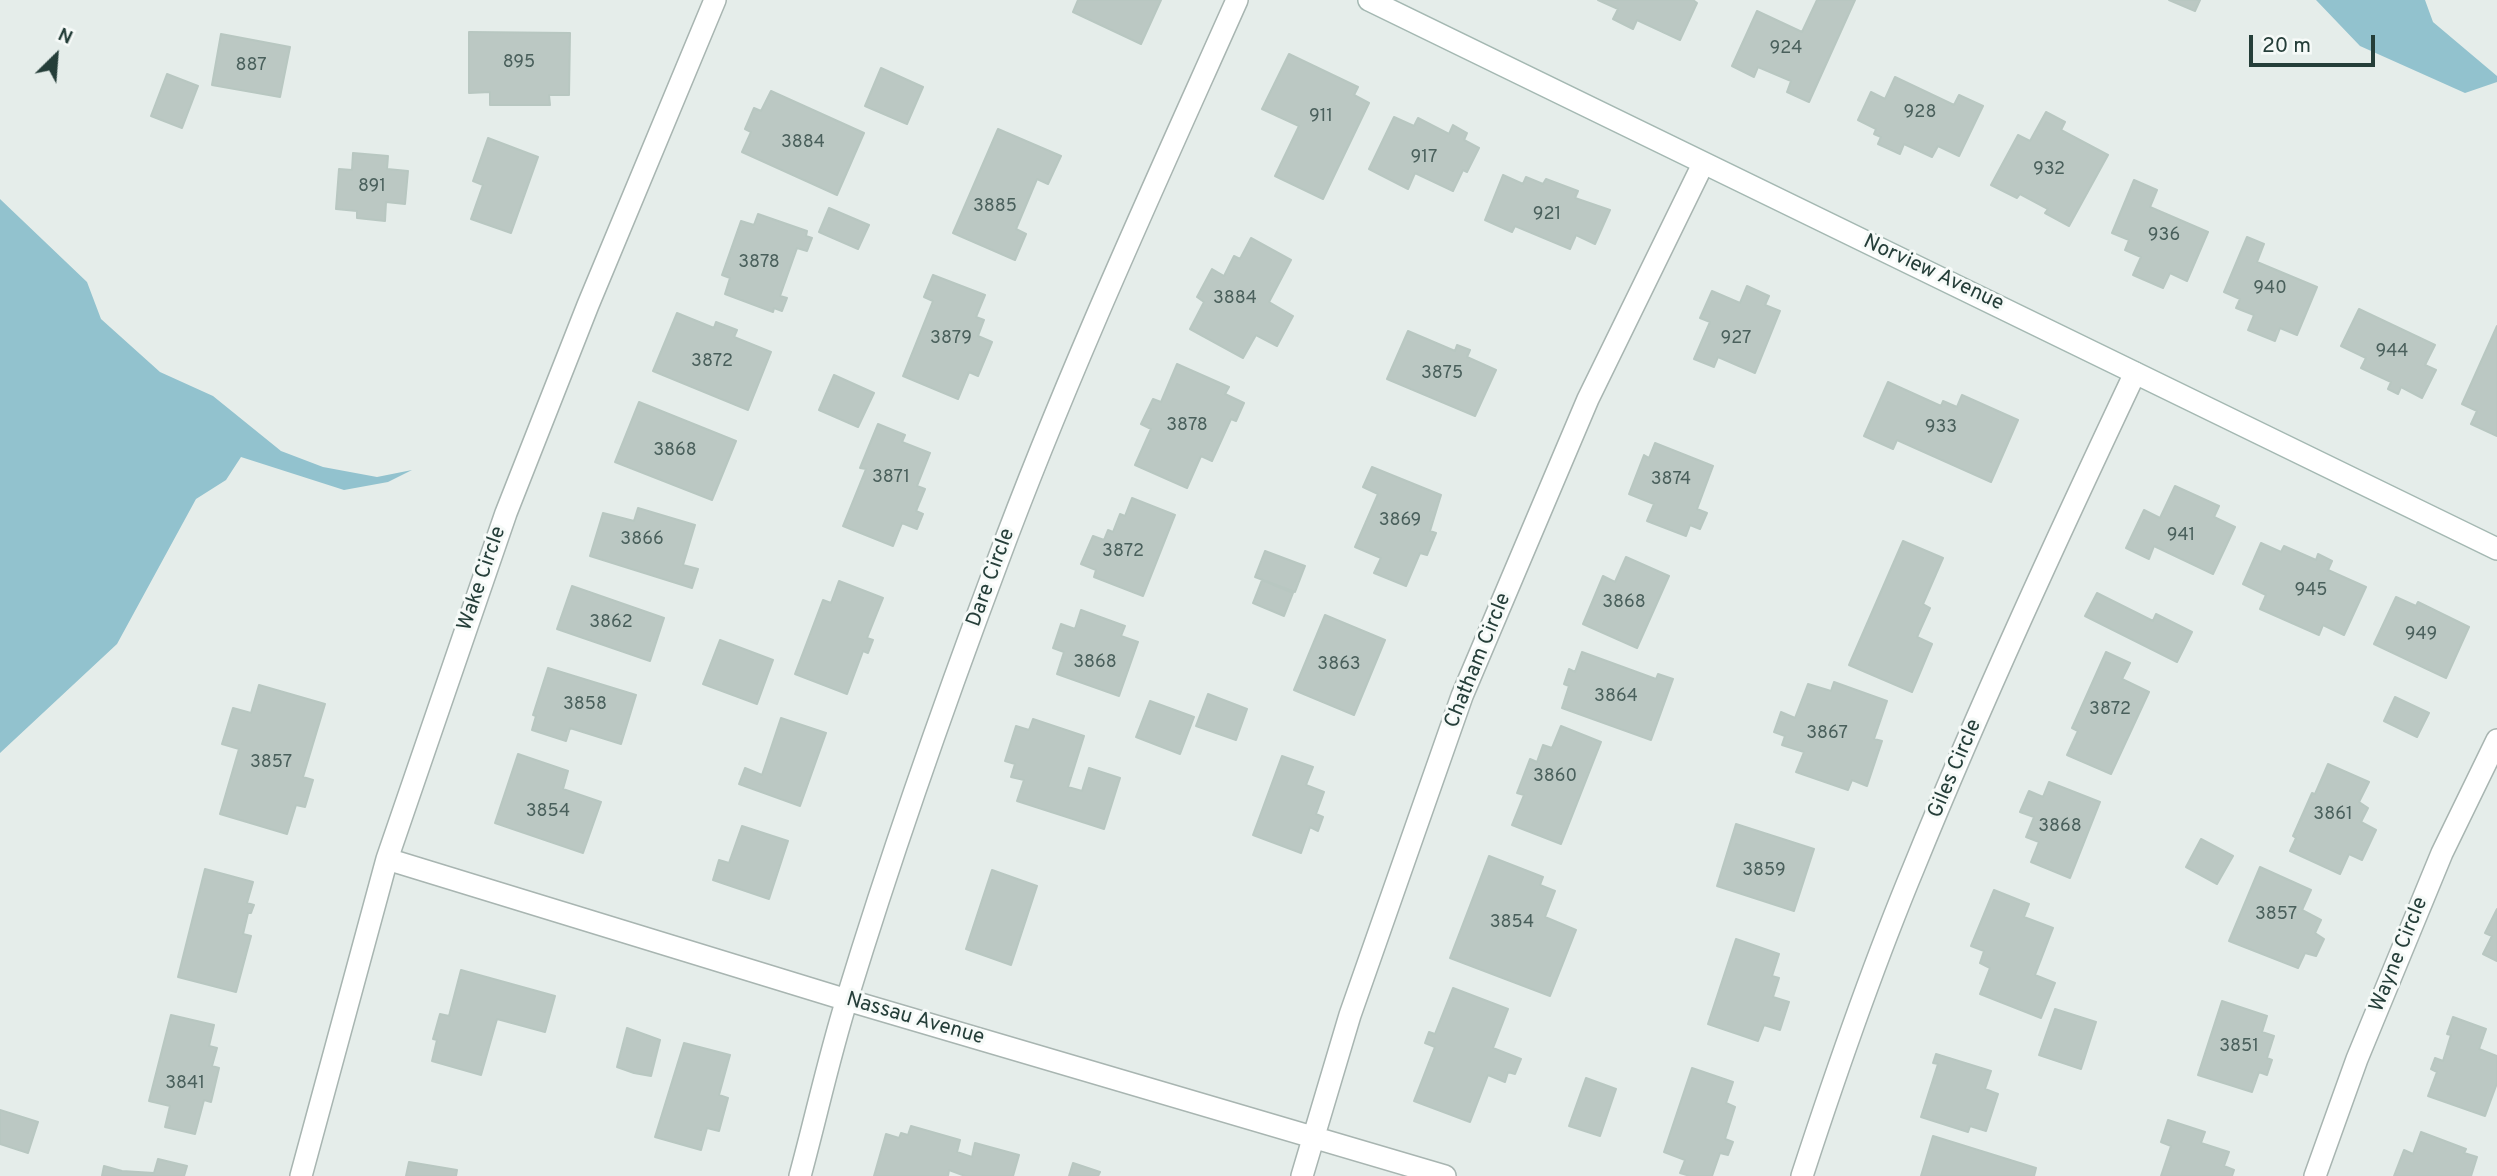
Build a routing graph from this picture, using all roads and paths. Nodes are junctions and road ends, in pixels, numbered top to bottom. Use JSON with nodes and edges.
{"nodes":[{"id":1,"x":715,"y":0,"type":"edge"},
{"id":2,"x":1237,"y":0,"type":"edge"},
{"id":3,"x":1369,"y":0,"type":"edge"},
{"id":4,"x":1703,"y":164,"type":"junction"},
{"id":5,"x":2135,"y":373,"type":"junction"},
{"id":6,"x":2497,"y":549,"type":"edge"},
{"id":7,"x":2497,"y":740,"type":"edge"},
{"id":8,"x":387,"y":859,"type":"junction"},
{"id":9,"x":847,"y":1000,"type":"junction"},
{"id":10,"x":1313,"y":1137,"type":"junction"},
{"id":11,"x":301,"y":1176,"type":"edge"},
{"id":12,"x":800,"y":1176,"type":"edge"},
{"id":13,"x":1302,"y":1176,"type":"edge"},
{"id":14,"x":1444,"y":1176,"type":"edge"},
{"id":15,"x":1802,"y":1176,"type":"edge"},
{"id":16,"x":2315,"y":1176,"type":"edge"}],
"edges":[{"from":1,"to":8,"type":"street","name":"Wake Circle"},
{"from":2,"to":9,"type":"street","name":"Dare Circle"},
{"from":3,"to":4,"type":"street","name":"Norview Avenue"},
{"from":4,"to":5,"type":"street","name":"Norview Avenue"},
{"from":4,"to":10,"type":"street","name":"Chatham Circle"},
{"from":5,"to":6,"type":"street","name":"Norview Avenue"},
{"from":5,"to":15,"type":"street","name":"Giles Circle"},
{"from":7,"to":16,"type":"street","name":"Wayne Circle"},
{"from":8,"to":9,"type":"street","name":"Nassau Avenue"},
{"from":8,"to":11,"type":"street","name":"Wake Circle"},
{"from":9,"to":10,"type":"street","name":"Nassau Avenue"},
{"from":9,"to":12,"type":"street","name":"Dare Circle"},
{"from":10,"to":13,"type":"street","name":"Chatham Circle"},
{"from":10,"to":14,"type":"street","name":"Nassau Avenue"}]}
